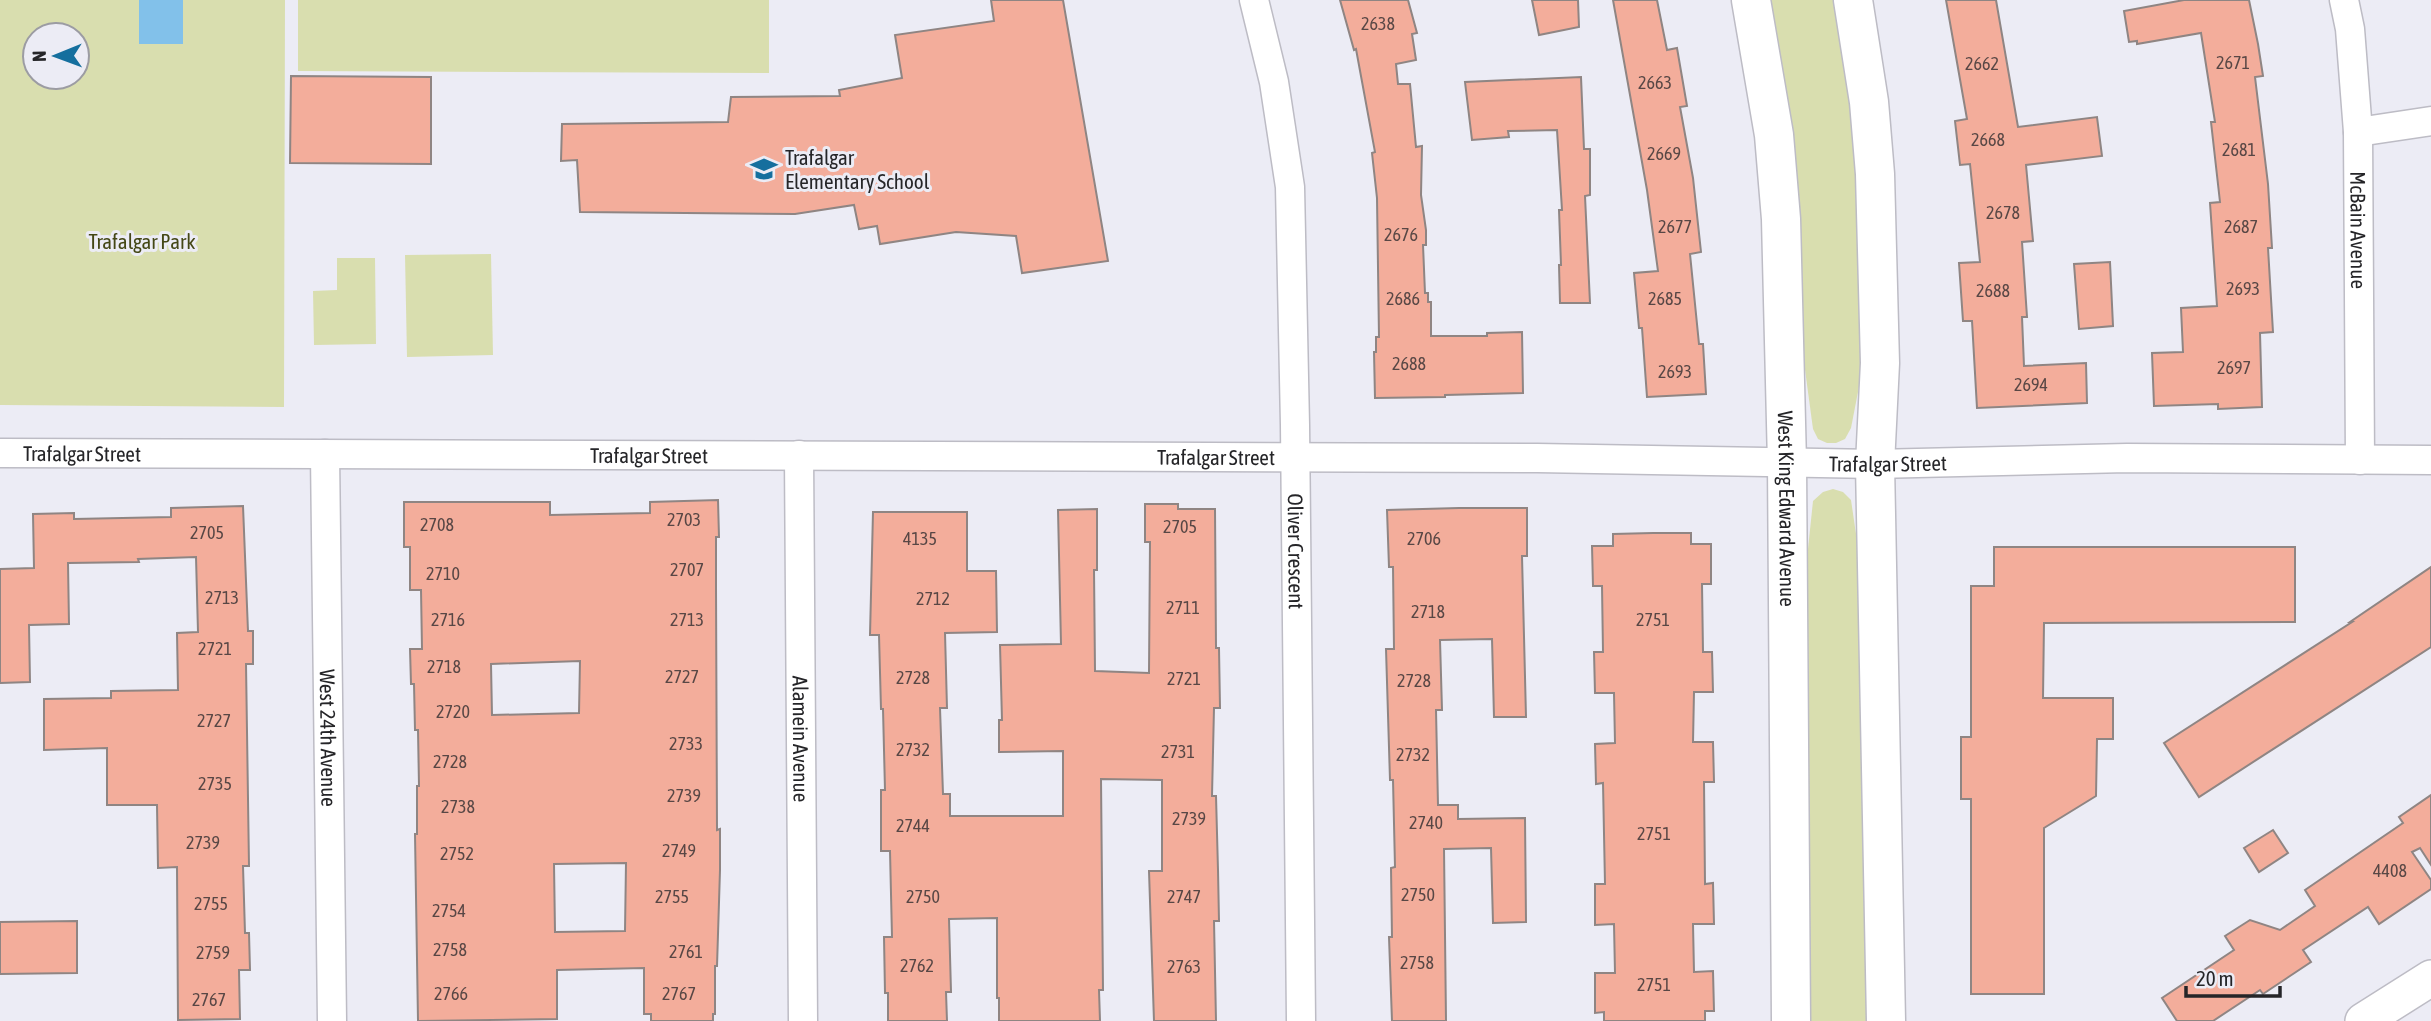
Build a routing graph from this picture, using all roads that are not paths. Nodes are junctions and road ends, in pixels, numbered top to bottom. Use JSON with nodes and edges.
{"nodes":[{"id":1,"x":1254,"y":0,"type":"edge"},
{"id":2,"x":1751,"y":0,"type":"edge"},
{"id":3,"x":1853,"y":0,"type":"edge"},
{"id":4,"x":2344,"y":0,"type":"edge"},
{"id":5,"x":2431,"y":121,"type":"edge"},
{"id":6,"x":2358,"y":132,"type":"junction"},
{"id":7,"x":0,"y":453,"type":"edge"},
{"id":8,"x":325,"y":454,"type":"junction"},
{"id":9,"x":799,"y":456,"type":"junction"},
{"id":10,"x":1295,"y":457,"type":"junction"},
{"id":11,"x":2360,"y":460,"type":"junction"},
{"id":12,"x":2431,"y":460,"type":"edge"},
{"id":13,"x":1787,"y":463,"type":"junction"},
{"id":14,"x":1875,"y":464,"type":"junction"},
{"id":15,"x":2431,"y":978,"type":"edge"},
{"id":16,"x":332,"y":1021,"type":"edge"},
{"id":17,"x":803,"y":1021,"type":"edge"},
{"id":18,"x":1301,"y":1021,"type":"edge"},
{"id":19,"x":1791,"y":1021,"type":"edge"},
{"id":20,"x":1886,"y":1021,"type":"edge"},
{"id":21,"x":2363,"y":1021,"type":"edge"}],
"edges":[{"from":1,"to":10,"type":"street","name":"Oliver Crescent"},
{"from":2,"to":13,"type":"main road","name":"West King Edward Avenue"},
{"from":3,"to":14,"type":"main road"},
{"from":4,"to":6,"type":"street","name":"McBain Avenue"},
{"from":5,"to":6,"type":"street"},
{"from":6,"to":11,"type":"street","name":"McBain Avenue"},
{"from":7,"to":8,"type":"street","name":"Trafalgar Street"},
{"from":8,"to":9,"type":"street","name":"Trafalgar Street"},
{"from":8,"to":16,"type":"street","name":"West 24th Avenue"},
{"from":9,"to":10,"type":"street","name":"Trafalgar Street"},
{"from":9,"to":17,"type":"street","name":"Alamein Avenue"},
{"from":10,"to":13,"type":"street","name":"Trafalgar Street"},
{"from":10,"to":18,"type":"street","name":"Oliver Crescent"},
{"from":11,"to":12,"type":"street","name":"Trafalgar Street"},
{"from":11,"to":14,"type":"street","name":"Trafalgar Street"},
{"from":13,"to":14,"type":"street","name":"Trafalgar Street"},
{"from":13,"to":19,"type":"main road","name":"West King Edward Avenue"},
{"from":14,"to":20,"type":"main road"},
{"from":15,"to":21,"type":"street"}]}
